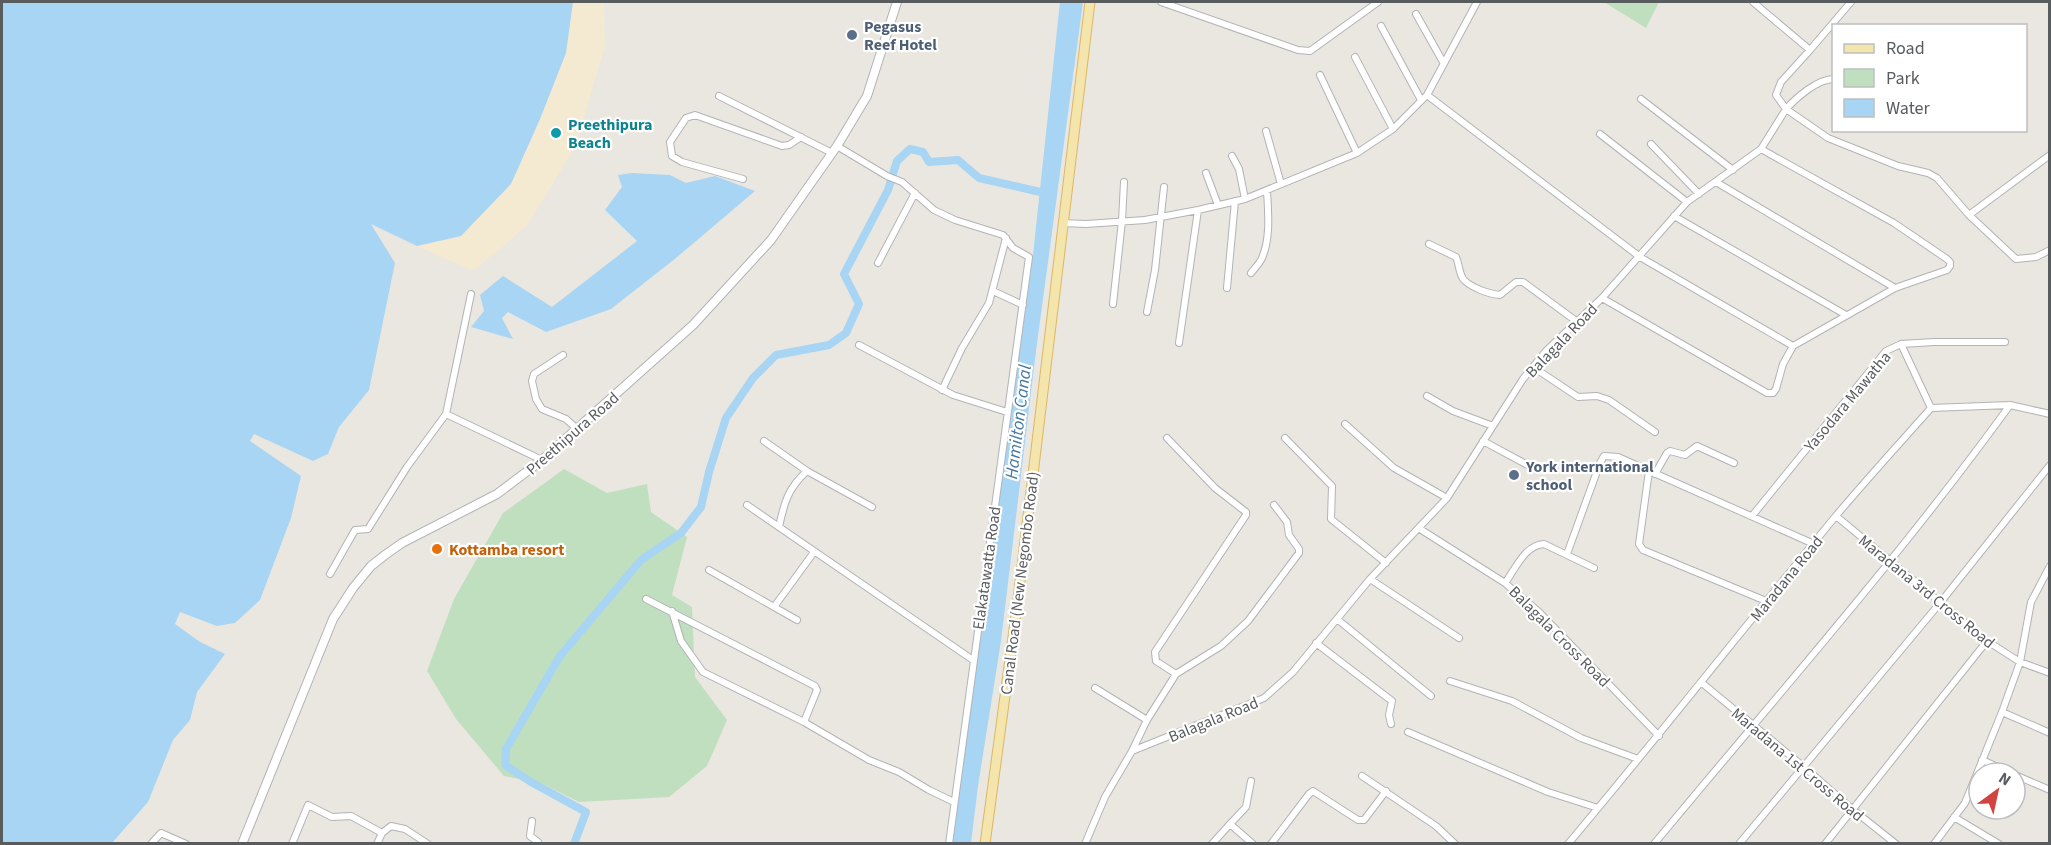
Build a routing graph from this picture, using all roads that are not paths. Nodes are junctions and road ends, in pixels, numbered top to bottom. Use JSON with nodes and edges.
{"nodes":[{"id":1,"x":897,"y":2,"type":"edge"},
{"id":2,"x":1090,"y":2,"type":"edge"},
{"id":3,"x":1161,"y":2,"type":"edge"},
{"id":4,"x":1378,"y":2,"type":"edge"},
{"id":5,"x":1477,"y":2,"type":"edge"},
{"id":6,"x":1753,"y":2,"type":"edge"},
{"id":7,"x":1851,"y":2,"type":"edge"},
{"id":8,"x":1416,"y":14,"type":"dead end"},
{"id":9,"x":1832,"y":24,"type":"edge"},
{"id":10,"x":1832,"y":24,"type":"edge"},
{"id":11,"x":1381,"y":26,"type":"dead end"},
{"id":12,"x":1810,"y":50,"type":"junction"},
{"id":13,"x":1355,"y":57,"type":"dead end"},
{"id":14,"x":1443,"y":62,"type":"junction"},
{"id":15,"x":1320,"y":75,"type":"dead end"},
{"id":16,"x":1832,"y":79,"type":"edge"},
{"id":17,"x":719,"y":96,"type":"dead end"},
{"id":18,"x":1424,"y":98,"type":"junction"},
{"id":19,"x":1641,"y":99,"type":"dead end"},
{"id":20,"x":1785,"y":110,"type":"junction"},
{"id":21,"x":1393,"y":129,"type":"junction"},
{"id":22,"x":1266,"y":131,"type":"dead end"},
{"id":23,"x":1600,"y":134,"type":"dead end"},
{"id":24,"x":801,"y":137,"type":"junction"},
{"id":25,"x":1651,"y":144,"type":"dead end"},
{"id":26,"x":1761,"y":149,"type":"junction"},
{"id":27,"x":835,"y":150,"type":"junction"},
{"id":28,"x":1357,"y":153,"type":"junction"},
{"id":29,"x":1232,"y":156,"type":"dead end"},
{"id":30,"x":2049,"y":156,"type":"edge"},
{"id":31,"x":1733,"y":170,"type":"junction"},
{"id":32,"x":1206,"y":172,"type":"dead end"},
{"id":33,"x":744,"y":180,"type":"dead end"},
{"id":34,"x":1124,"y":182,"type":"dead end"},
{"id":35,"x":1716,"y":182,"type":"junction"},
{"id":36,"x":1281,"y":184,"type":"junction"},
{"id":37,"x":1164,"y":187,"type":"dead end"},
{"id":38,"x":1267,"y":190,"type":"junction"},
{"id":39,"x":915,"y":193,"type":"junction"},
{"id":40,"x":1699,"y":194,"type":"junction"},
{"id":41,"x":1245,"y":199,"type":"junction"},
{"id":42,"x":1234,"y":201,"type":"junction"},
{"id":43,"x":1688,"y":202,"type":"junction"},
{"id":44,"x":1218,"y":205,"type":"junction"},
{"id":45,"x":1198,"y":210,"type":"junction"},
{"id":46,"x":1969,"y":215,"type":"junction"},
{"id":47,"x":1162,"y":216,"type":"junction"},
{"id":48,"x":1674,"y":216,"type":"junction"},
{"id":49,"x":1122,"y":221,"type":"junction"},
{"id":50,"x":1062,"y":223,"type":"junction"},
{"id":51,"x":1006,"y":238,"type":"junction"},
{"id":52,"x":1429,"y":244,"type":"dead end"},
{"id":53,"x":2049,"y":250,"type":"edge"},
{"id":54,"x":1640,"y":257,"type":"junction"},
{"id":55,"x":878,"y":263,"type":"dead end"},
{"id":56,"x":1251,"y":273,"type":"dead end"},
{"id":57,"x":1227,"y":288,"type":"dead end"},
{"id":58,"x":1895,"y":288,"type":"junction"},
{"id":59,"x":993,"y":291,"type":"junction"},
{"id":60,"x":471,"y":294,"type":"dead end"},
{"id":61,"x":1602,"y":298,"type":"junction"},
{"id":62,"x":1023,"y":304,"type":"junction"},
{"id":63,"x":1113,"y":304,"type":"dead end"},
{"id":64,"x":1147,"y":312,"type":"dead end"},
{"id":65,"x":1846,"y":315,"type":"junction"},
{"id":66,"x":1576,"y":321,"type":"junction"},
{"id":67,"x":2005,"y":342,"type":"dead end"},
{"id":68,"x":1179,"y":343,"type":"dead end"},
{"id":69,"x":1901,"y":344,"type":"junction"},
{"id":70,"x":859,"y":345,"type":"dead end"},
{"id":71,"x":1793,"y":346,"type":"junction"},
{"id":72,"x":562,"y":355,"type":"dead end"},
{"id":73,"x":1533,"y":367,"type":"junction"},
{"id":74,"x":942,"y":390,"type":"junction"},
{"id":75,"x":1427,"y":396,"type":"dead end"},
{"id":76,"x":2010,"y":405,"type":"junction"},
{"id":77,"x":1931,"y":408,"type":"junction"},
{"id":78,"x":1007,"y":412,"type":"junction"},
{"id":79,"x":446,"y":414,"type":"junction"},
{"id":80,"x":2049,"y":414,"type":"edge"},
{"id":81,"x":1345,"y":424,"type":"dead end"},
{"id":82,"x":1493,"y":426,"type":"junction"},
{"id":83,"x":576,"y":428,"type":"junction"},
{"id":84,"x":1655,"y":432,"type":"dead end"},
{"id":85,"x":1167,"y":438,"type":"dead end"},
{"id":86,"x":1285,"y":438,"type":"dead end"},
{"id":87,"x":764,"y":441,"type":"dead end"},
{"id":88,"x":1484,"y":441,"type":"junction"},
{"id":89,"x":542,"y":460,"type":"junction"},
{"id":90,"x":1734,"y":463,"type":"dead end"},
{"id":91,"x":2049,"y":465,"type":"edge"},
{"id":92,"x":1536,"y":470,"type":"dead end"},
{"id":93,"x":807,"y":471,"type":"junction"},
{"id":94,"x":1652,"y":472,"type":"junction"},
{"id":95,"x":1447,"y":498,"type":"junction"},
{"id":96,"x":747,"y":505,"type":"dead end"},
{"id":97,"x":1274,"y":506,"type":"dead end"},
{"id":98,"x":872,"y":507,"type":"dead end"},
{"id":99,"x":1752,"y":516,"type":"junction"},
{"id":100,"x":1836,"y":516,"type":"junction"},
{"id":101,"x":778,"y":527,"type":"junction"},
{"id":102,"x":1420,"y":529,"type":"junction"},
{"id":103,"x":1814,"y":544,"type":"junction"},
{"id":104,"x":814,"y":552,"type":"junction"},
{"id":105,"x":1567,"y":555,"type":"junction"},
{"id":106,"x":1889,"y":561,"type":"junction"},
{"id":107,"x":1386,"y":564,"type":"junction"},
{"id":108,"x":2049,"y":566,"type":"edge"},
{"id":109,"x":1594,"y":568,"type":"dead end"},
{"id":110,"x":709,"y":570,"type":"dead end"},
{"id":111,"x":330,"y":574,"type":"dead end"},
{"id":112,"x":1370,"y":579,"type":"junction"},
{"id":113,"x":1506,"y":583,"type":"junction"},
{"id":114,"x":646,"y":599,"type":"dead end"},
{"id":115,"x":1766,"y":601,"type":"junction"},
{"id":116,"x":1940,"y":603,"type":"junction"},
{"id":117,"x":774,"y":607,"type":"junction"},
{"id":118,"x":672,"y":612,"type":"junction"},
{"id":119,"x":1337,"y":619,"type":"junction"},
{"id":120,"x":797,"y":620,"type":"dead end"},
{"id":121,"x":1459,"y":638,"type":"dead end"},
{"id":122,"x":1986,"y":641,"type":"junction"},
{"id":123,"x":1316,"y":643,"type":"junction"},
{"id":124,"x":973,"y":660,"type":"junction"},
{"id":125,"x":2020,"y":662,"type":"junction"},
{"id":126,"x":2049,"y":673,"type":"edge"},
{"id":127,"x":1176,"y":674,"type":"junction"},
{"id":128,"x":1450,"y":681,"type":"dead end"},
{"id":129,"x":1702,"y":683,"type":"junction"},
{"id":130,"x":1095,"y":688,"type":"dead end"},
{"id":131,"x":1431,"y":696,"type":"dead end"},
{"id":132,"x":2002,"y":712,"type":"junction"},
{"id":133,"x":1147,"y":720,"type":"junction"},
{"id":134,"x":804,"y":722,"type":"junction"},
{"id":135,"x":1391,"y":724,"type":"dead end"},
{"id":136,"x":1752,"y":725,"type":"junction"},
{"id":137,"x":1407,"y":732,"type":"dead end"},
{"id":138,"x":2049,"y":733,"type":"edge"},
{"id":139,"x":1659,"y":736,"type":"junction"},
{"id":140,"x":1132,"y":751,"type":"junction"},
{"id":141,"x":1638,"y":759,"type":"junction"},
{"id":142,"x":1982,"y":760,"type":"joint"},
{"id":143,"x":1804,"y":767,"type":"junction"},
{"id":144,"x":1362,"y":776,"type":"dead end"},
{"id":145,"x":2027,"y":780,"type":"edge"},
{"id":146,"x":1251,"y":781,"type":"dead end"},
{"id":147,"x":2049,"y":790,"type":"edge"},
{"id":148,"x":1386,"y":791,"type":"junction"},
{"id":149,"x":954,"y":802,"type":"junction"},
{"id":150,"x":1598,"y":808,"type":"junction"},
{"id":151,"x":1852,"y":809,"type":"junction"},
{"id":152,"x":1954,"y":817,"type":"junction"},
{"id":153,"x":532,"y":821,"type":"dead end"},
{"id":154,"x":1230,"y":824,"type":"junction"},
{"id":155,"x":382,"y":833,"type":"junction"},
{"id":156,"x":152,"y":843,"type":"edge"},
{"id":157,"x":186,"y":843,"type":"edge"},
{"id":158,"x":242,"y":843,"type":"edge"},
{"id":159,"x":292,"y":843,"type":"edge"},
{"id":160,"x":377,"y":843,"type":"edge"},
{"id":161,"x":428,"y":843,"type":"edge"},
{"id":162,"x":537,"y":843,"type":"edge"},
{"id":163,"x":949,"y":843,"type":"edge"},
{"id":164,"x":985,"y":843,"type":"edge"},
{"id":165,"x":1085,"y":843,"type":"edge"},
{"id":166,"x":1212,"y":843,"type":"edge"},
{"id":167,"x":1253,"y":843,"type":"edge"},
{"id":168,"x":1271,"y":843,"type":"edge"},
{"id":169,"x":1455,"y":843,"type":"edge"},
{"id":170,"x":1568,"y":843,"type":"edge"},
{"id":171,"x":1654,"y":843,"type":"edge"},
{"id":172,"x":1739,"y":843,"type":"edge"},
{"id":173,"x":1825,"y":843,"type":"edge"},
{"id":174,"x":1896,"y":843,"type":"edge"},
{"id":175,"x":1934,"y":843,"type":"edge"},
{"id":176,"x":1999,"y":843,"type":"edge"}],
"edges":[{"from":1,"to":27,"type":"street","name":"Preethipura Road"},
{"from":2,"to":50,"type":"main road","name":"Canal Road (New Negombo Road)"},
{"from":3,"to":4,"type":"street"},
{"from":5,"to":14,"type":"street"},
{"from":6,"to":12,"type":"street"},
{"from":7,"to":10,"type":"street"},
{"from":8,"to":14,"type":"street"},
{"from":9,"to":12,"type":"street"},
{"from":11,"to":18,"type":"street"},
{"from":12,"to":20,"type":"street"},
{"from":13,"to":21,"type":"street"},
{"from":14,"to":18,"type":"street"},
{"from":15,"to":28,"type":"street"},
{"from":16,"to":20,"type":"street","name":"Balagala Road"},
{"from":17,"to":24,"type":"street"},
{"from":18,"to":21,"type":"street"},
{"from":18,"to":54,"type":"street"},
{"from":19,"to":31,"type":"street"},
{"from":20,"to":26,"type":"street","name":"Balagala Road"},
{"from":20,"to":46,"type":"street"},
{"from":21,"to":28,"type":"street"},
{"from":22,"to":36,"type":"street"},
{"from":23,"to":43,"type":"street"},
{"from":24,"to":27,"type":"street"},
{"from":24,"to":33,"type":"street"},
{"from":25,"to":40,"type":"street"},
{"from":26,"to":31,"type":"street","name":"Balagala Road"},
{"from":26,"to":58,"type":"street"},
{"from":27,"to":39,"type":"street"},
{"from":27,"to":83,"type":"street","name":"Preethipura Road"},
{"from":28,"to":36,"type":"street"},
{"from":29,"to":41,"type":"street"},
{"from":30,"to":46,"type":"street"},
{"from":31,"to":35,"type":"street","name":"Balagala Road"},
{"from":32,"to":44,"type":"street"},
{"from":34,"to":49,"type":"street"},
{"from":35,"to":40,"type":"street","name":"Balagala Road"},
{"from":35,"to":58,"type":"street"},
{"from":36,"to":38,"type":"street"},
{"from":37,"to":47,"type":"street"},
{"from":38,"to":41,"type":"street"},
{"from":38,"to":56,"type":"street"},
{"from":39,"to":51,"type":"street"},
{"from":39,"to":55,"type":"street"},
{"from":40,"to":43,"type":"street","name":"Balagala Road"},
{"from":41,"to":42,"type":"street"},
{"from":42,"to":44,"type":"street"},
{"from":42,"to":57,"type":"street"},
{"from":43,"to":48,"type":"street","name":"Balagala Road"},
{"from":44,"to":45,"type":"street"},
{"from":45,"to":47,"type":"street"},
{"from":45,"to":68,"type":"street"},
{"from":46,"to":53,"type":"street"},
{"from":47,"to":49,"type":"street"},
{"from":47,"to":64,"type":"street"},
{"from":48,"to":54,"type":"street","name":"Balagala Road"},
{"from":48,"to":65,"type":"street"},
{"from":49,"to":50,"type":"street"},
{"from":49,"to":63,"type":"street"},
{"from":50,"to":164,"type":"main road","name":"Canal Road (New Negombo Road)"},
{"from":51,"to":59,"type":"street"},
{"from":51,"to":62,"type":"street","name":"Elakatawatta Road"},
{"from":52,"to":66,"type":"street"},
{"from":54,"to":61,"type":"street","name":"Balagala Road"},
{"from":54,"to":71,"type":"street"},
{"from":58,"to":65,"type":"street"},
{"from":59,"to":62,"type":"street"},
{"from":59,"to":74,"type":"street"},
{"from":60,"to":79,"type":"street"},
{"from":61,"to":66,"type":"street","name":"Balagala Road"},
{"from":61,"to":71,"type":"street"},
{"from":62,"to":78,"type":"street","name":"Elakatawatta Road"},
{"from":65,"to":71,"type":"street"},
{"from":66,"to":73,"type":"street","name":"Balagala Road"},
{"from":67,"to":69,"type":"street"},
{"from":69,"to":77,"type":"street","name":"Yasodara Mawatha"},
{"from":69,"to":99,"type":"street","name":"Yasodara Mawatha"},
{"from":70,"to":74,"type":"street"},
{"from":72,"to":83,"type":"street"},
{"from":73,"to":82,"type":"street","name":"Balagala Road"},
{"from":73,"to":84,"type":"street"},
{"from":74,"to":78,"type":"street"},
{"from":75,"to":82,"type":"street"},
{"from":76,"to":77,"type":"street"},
{"from":76,"to":80,"type":"street"},
{"from":76,"to":106,"type":"street"},
{"from":77,"to":100,"type":"street","name":"Maradana Road"},
{"from":78,"to":124,"type":"street","name":"Elakatawatta Road"},
{"from":79,"to":89,"type":"street"},
{"from":79,"to":111,"type":"street"},
{"from":81,"to":95,"type":"street"},
{"from":82,"to":88,"type":"street","name":"Balagala Road"},
{"from":83,"to":89,"type":"street","name":"Preethipura Road"},
{"from":85,"to":127,"type":"street"},
{"from":86,"to":107,"type":"street"},
{"from":87,"to":93,"type":"street"},
{"from":88,"to":92,"type":"street"},
{"from":88,"to":95,"type":"street","name":"Balagala Road"},
{"from":89,"to":158,"type":"street","name":"Preethipura Road"},
{"from":90,"to":94,"type":"street"},
{"from":91,"to":116,"type":"street"},
{"from":93,"to":98,"type":"street"},
{"from":93,"to":101,"type":"street"},
{"from":94,"to":99,"type":"street"},
{"from":94,"to":105,"type":"street"},
{"from":94,"to":115,"type":"street"},
{"from":95,"to":102,"type":"street","name":"Balagala Road"},
{"from":96,"to":101,"type":"street"},
{"from":97,"to":127,"type":"street"},
{"from":99,"to":103,"type":"street"},
{"from":100,"to":103,"type":"street","name":"Maradana Road"},
{"from":100,"to":106,"type":"street","name":"Maradana 3rd Cross Road"},
{"from":101,"to":104,"type":"street"},
{"from":102,"to":107,"type":"street","name":"Balagala Road"},
{"from":102,"to":113,"type":"street","name":"Balagala Cross Road"},
{"from":103,"to":115,"type":"street","name":"Maradana Road"},
{"from":104,"to":117,"type":"street"},
{"from":104,"to":124,"type":"street"},
{"from":105,"to":109,"type":"street"},
{"from":105,"to":113,"type":"street"},
{"from":106,"to":116,"type":"street","name":"Maradana 3rd Cross Road"},
{"from":106,"to":136,"type":"street"},
{"from":107,"to":112,"type":"street","name":"Balagala Road"},
{"from":108,"to":125,"type":"street"},
{"from":110,"to":117,"type":"street"},
{"from":112,"to":119,"type":"street","name":"Balagala Road"},
{"from":112,"to":121,"type":"street"},
{"from":113,"to":139,"type":"street","name":"Balagala Cross Road"},
{"from":114,"to":118,"type":"street"},
{"from":115,"to":129,"type":"street","name":"Maradana Road"},
{"from":116,"to":122,"type":"street","name":"Maradana 3rd Cross Road"},
{"from":116,"to":143,"type":"street"},
{"from":117,"to":120,"type":"street"},
{"from":118,"to":134,"type":"street"},
{"from":118,"to":134,"type":"street"},
{"from":119,"to":123,"type":"street","name":"Balagala Road"},
{"from":119,"to":131,"type":"street"},
{"from":122,"to":125,"type":"street","name":"Maradana 3rd Cross Road"},
{"from":122,"to":151,"type":"street"},
{"from":123,"to":135,"type":"street"},
{"from":123,"to":140,"type":"street","name":"Balagala Road"},
{"from":124,"to":149,"type":"street","name":"Elakatawatta Road"},
{"from":125,"to":126,"type":"street","name":"Maradana 3rd Cross Road"},
{"from":125,"to":132,"type":"street"},
{"from":127,"to":133,"type":"street"},
{"from":128,"to":141,"type":"street"},
{"from":129,"to":136,"type":"street","name":"Maradana 1st Cross Road"},
{"from":129,"to":139,"type":"street","name":"Maradana Road"},
{"from":130,"to":133,"type":"street"},
{"from":132,"to":138,"type":"street"},
{"from":132,"to":142,"type":"street"},
{"from":133,"to":140,"type":"street"},
{"from":134,"to":149,"type":"street"},
{"from":136,"to":143,"type":"street","name":"Maradana 1st Cross Road"},
{"from":136,"to":171,"type":"street"},
{"from":137,"to":150,"type":"street"},
{"from":139,"to":141,"type":"street","name":"Maradana Road"},
{"from":140,"to":165,"type":"street"},
{"from":141,"to":150,"type":"street","name":"Maradana Road"},
{"from":142,"to":152,"type":"street"},
{"from":143,"to":151,"type":"street","name":"Maradana 1st Cross Road"},
{"from":143,"to":172,"type":"street"},
{"from":144,"to":148,"type":"street"},
{"from":145,"to":147,"type":"street"},
{"from":146,"to":154,"type":"street"},
{"from":148,"to":168,"type":"street"},
{"from":148,"to":169,"type":"street"},
{"from":149,"to":163,"type":"street","name":"Elakatawatta Road"},
{"from":150,"to":170,"type":"street","name":"Maradana Road"},
{"from":151,"to":173,"type":"street"},
{"from":151,"to":174,"type":"street","name":"Maradana 1st Cross Road"},
{"from":152,"to":175,"type":"street"},
{"from":152,"to":176,"type":"street"},
{"from":153,"to":162,"type":"street"},
{"from":154,"to":166,"type":"street"},
{"from":154,"to":167,"type":"street"},
{"from":155,"to":159,"type":"street"},
{"from":155,"to":160,"type":"street"},
{"from":155,"to":161,"type":"street"},
{"from":156,"to":157,"type":"street"}]}
